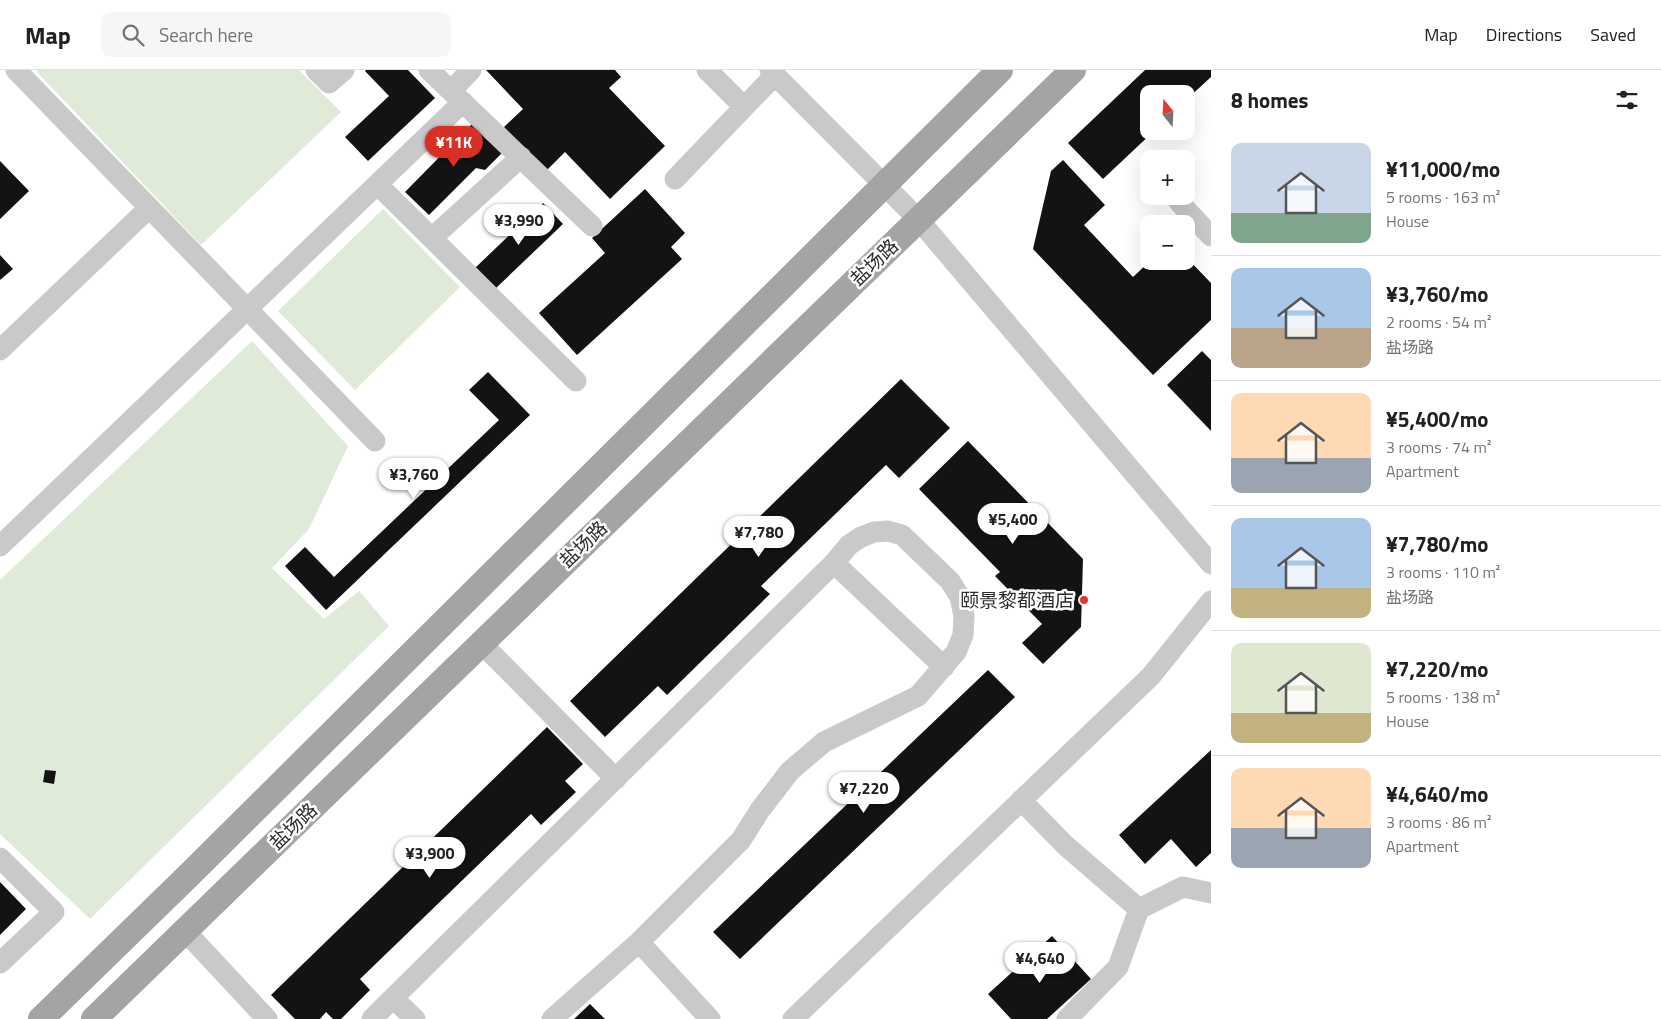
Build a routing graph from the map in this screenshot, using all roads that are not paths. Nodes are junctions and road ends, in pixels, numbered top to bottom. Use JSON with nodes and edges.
{"nodes":[{"id":1,"x":316,"y":70,"type":"edge"},
{"id":2,"x":344,"y":70,"type":"edge"},
{"id":3,"x":429,"y":70,"type":"edge"},
{"id":4,"x":471,"y":70,"type":"edge"},
{"id":5,"x":707,"y":70,"type":"edge"},
{"id":6,"x":1000,"y":70,"type":"edge"},
{"id":7,"x":1073,"y":70,"type":"edge"},
{"id":8,"x":17,"y":71,"type":"edge"},
{"id":9,"x":772,"y":72,"type":"edge"},
{"id":10,"x":457,"y":96,"type":"junction"},
{"id":11,"x":744,"y":107,"type":"junction"},
{"id":12,"x":521,"y":157,"type":"junction"},
{"id":13,"x":675,"y":178,"type":"dead end"},
{"id":14,"x":378,"y":185,"type":"junction"},
{"id":15,"x":886,"y":185,"type":"junction"},
{"id":16,"x":1182,"y":205,"type":"edge"},
{"id":17,"x":150,"y":208,"type":"junction"},
{"id":18,"x":918,"y":219,"type":"junction"},
{"id":19,"x":592,"y":226,"type":"dead end"},
{"id":20,"x":1211,"y":236,"type":"edge"},
{"id":21,"x":432,"y":238,"type":"junction"},
{"id":22,"x":248,"y":310,"type":"junction"},
{"id":23,"x":0,"y":350,"type":"edge"},
{"id":24,"x":576,"y":382,"type":"dead end"},
{"id":25,"x":375,"y":441,"type":"dead end"},
{"id":26,"x":0,"y":546,"type":"edge"},
{"id":27,"x":834,"y":564,"type":"junction"},
{"id":28,"x":1211,"y":564,"type":"edge"},
{"id":29,"x":1211,"y":601,"type":"edge"},
{"id":30,"x":481,"y":643,"type":"junction"},
{"id":31,"x":944,"y":667,"type":"junction"},
{"id":32,"x":616,"y":778,"type":"junction"},
{"id":33,"x":1021,"y":800,"type":"junction"},
{"id":34,"x":0,"y":858,"type":"edge"},
{"id":35,"x":1211,"y":893,"type":"edge"},
{"id":36,"x":1139,"y":909,"type":"junction"},
{"id":37,"x":185,"y":931,"type":"junction"},
{"id":38,"x":639,"y":942,"type":"junction"},
{"id":39,"x":0,"y":963,"type":"edge"},
{"id":40,"x":393,"y":998,"type":"junction"},
{"id":41,"x":40,"y":1019,"type":"edge"},
{"id":42,"x":94,"y":1019,"type":"edge"},
{"id":43,"x":267,"y":1019,"type":"edge"},
{"id":44,"x":372,"y":1019,"type":"edge"},
{"id":45,"x":415,"y":1019,"type":"edge"},
{"id":46,"x":552,"y":1019,"type":"edge"},
{"id":47,"x":710,"y":1019,"type":"edge"},
{"id":48,"x":792,"y":1019,"type":"edge"},
{"id":49,"x":1066,"y":1019,"type":"edge"}],
"edges":[{"from":1,"to":2,"type":"street"},
{"from":3,"to":10,"type":"street"},
{"from":4,"to":10,"type":"street"},
{"from":5,"to":11,"type":"street"},
{"from":6,"to":15,"type":"main road","name":"盐场路"},
{"from":7,"to":18,"type":"main road","name":"盐场路"},
{"from":8,"to":17,"type":"street"},
{"from":9,"to":11,"type":"street"},
{"from":9,"to":15,"type":"street"},
{"from":10,"to":12,"type":"street"},
{"from":10,"to":14,"type":"street"},
{"from":11,"to":13,"type":"street"},
{"from":12,"to":19,"type":"street"},
{"from":12,"to":21,"type":"street"},
{"from":14,"to":21,"type":"street"},
{"from":14,"to":22,"type":"street"},
{"from":15,"to":18,"type":"street"},
{"from":15,"to":41,"type":"main road","name":"盐场路"},
{"from":16,"to":20,"type":"street"},
{"from":17,"to":22,"type":"street"},
{"from":17,"to":23,"type":"street"},
{"from":18,"to":28,"type":"street"},
{"from":18,"to":30,"type":"main road","name":"盐场路"},
{"from":21,"to":24,"type":"street"},
{"from":22,"to":25,"type":"street"},
{"from":22,"to":26,"type":"street"},
{"from":27,"to":31,"type":"street"},
{"from":27,"to":31,"type":"street"},
{"from":27,"to":32,"type":"street"},
{"from":29,"to":33,"type":"street"},
{"from":30,"to":32,"type":"street"},
{"from":30,"to":37,"type":"main road","name":"盐场路"},
{"from":31,"to":38,"type":"street"},
{"from":32,"to":40,"type":"street"},
{"from":33,"to":36,"type":"street"},
{"from":33,"to":48,"type":"street"},
{"from":34,"to":39,"type":"street"},
{"from":35,"to":36,"type":"street"},
{"from":36,"to":49,"type":"street"},
{"from":37,"to":42,"type":"main road","name":"盐场路"},
{"from":37,"to":43,"type":"street"},
{"from":38,"to":46,"type":"street"},
{"from":38,"to":47,"type":"street"},
{"from":40,"to":44,"type":"street"},
{"from":40,"to":45,"type":"street"}]}
